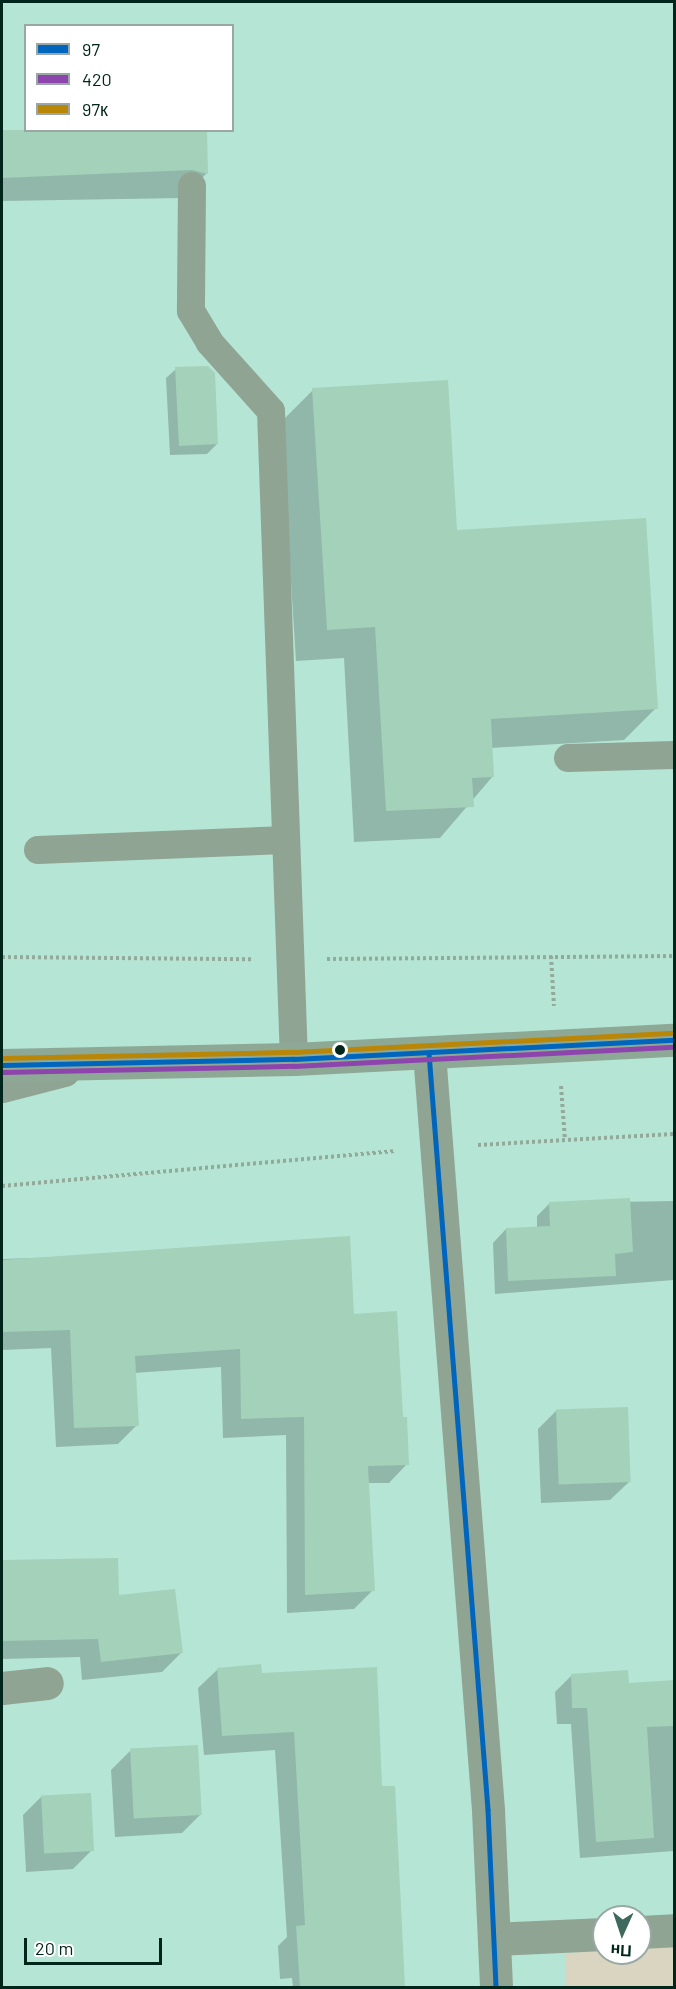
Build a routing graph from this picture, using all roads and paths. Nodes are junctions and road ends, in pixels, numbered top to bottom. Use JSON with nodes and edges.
{"nodes":[{"id":1,"x":192,"y":186,"type":"dead end"},
{"id":2,"x":675,"y":755,"type":"edge"},
{"id":3,"x":568,"y":758,"type":"dead end"},
{"id":4,"x":286,"y":840,"type":"junction"},
{"id":5,"x":38,"y":850,"type":"dead end"},
{"id":6,"x":675,"y":956,"type":"edge"},
{"id":7,"x":2,"y":957,"type":"edge"},
{"id":8,"x":292,"y":959,"type":"junction"},
{"id":9,"x":675,"y":1040,"type":"edge"},
{"id":10,"x":429,"y":1053,"type":"junction"},
{"id":11,"x":294,"y":1059,"type":"junction"},
{"id":12,"x":2,"y":1065,"type":"edge"},
{"id":13,"x":77,"y":1067,"type":"junction"},
{"id":14,"x":2,"y":1086,"type":"edge"},
{"id":15,"x":675,"y":1134,"type":"edge"},
{"id":16,"x":437,"y":1147,"type":"junction"},
{"id":17,"x":2,"y":1186,"type":"edge"},
{"id":18,"x":47,"y":1683,"type":"dead end"},
{"id":19,"x":2,"y":1688,"type":"edge"},
{"id":20,"x":675,"y":1930,"type":"edge"},
{"id":21,"x":652,"y":1931,"type":"edge"},
{"id":22,"x":592,"y":1935,"type":"edge"},
{"id":23,"x":494,"y":1939,"type":"junction"},
{"id":24,"x":496,"y":1988,"type":"edge"}],
"edges":[{"from":1,"to":4,"type":"lane"},
{"from":2,"to":3,"type":"lane"},
{"from":4,"to":5,"type":"lane"},
{"from":4,"to":8,"type":"lane"},
{"from":6,"to":8,"type":"path"},
{"from":7,"to":8,"type":"path"},
{"from":8,"to":11,"type":"lane"},
{"from":9,"to":10,"type":"main road"},
{"from":10,"to":11,"type":"main road"},
{"from":10,"to":16,"type":"street"},
{"from":11,"to":13,"type":"main road"},
{"from":12,"to":13,"type":"main road"},
{"from":13,"to":14,"type":"street"},
{"from":15,"to":16,"type":"path"},
{"from":16,"to":17,"type":"path"},
{"from":16,"to":23,"type":"street"},
{"from":18,"to":19,"type":"street"},
{"from":20,"to":21,"type":"street"},
{"from":22,"to":23,"type":"street"},
{"from":23,"to":24,"type":"street"}]}
